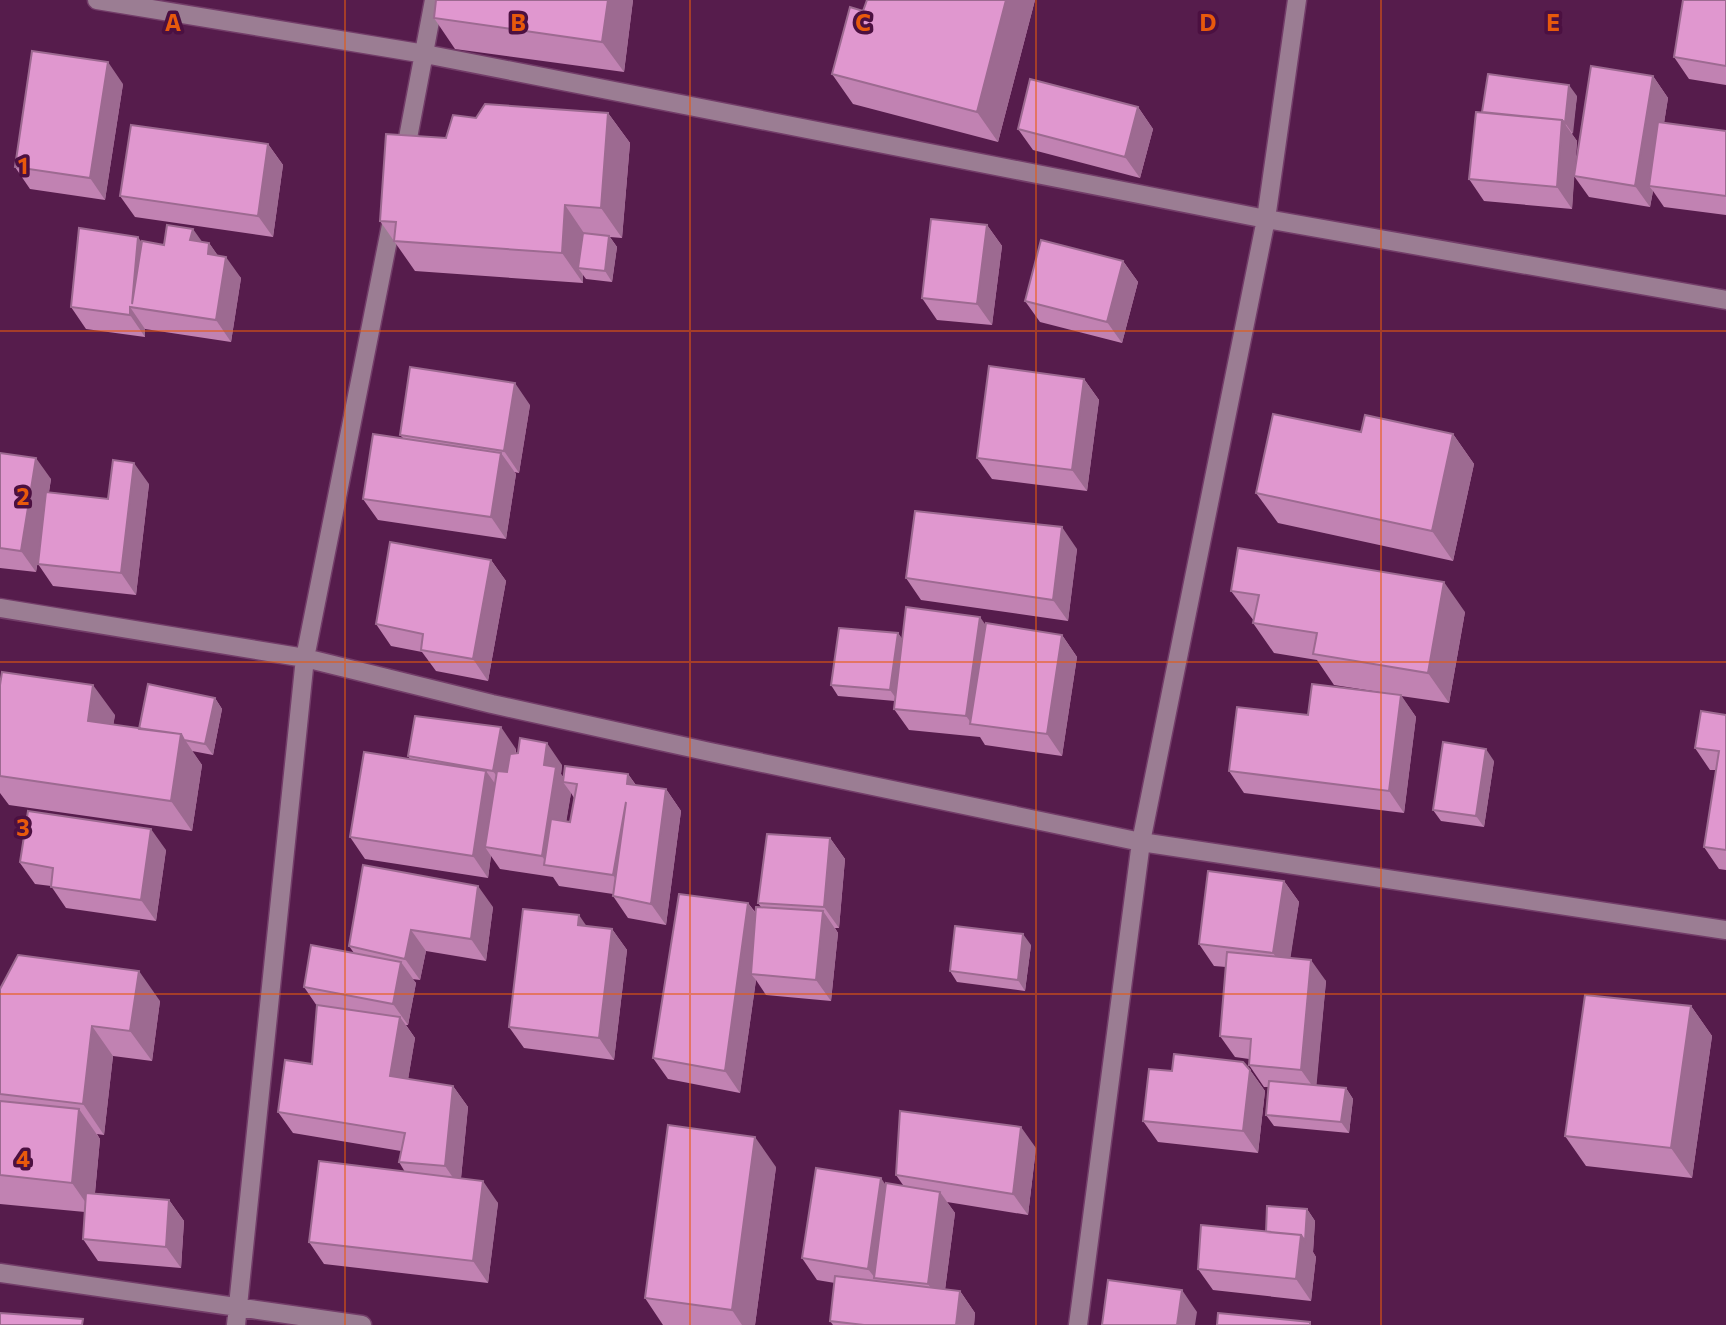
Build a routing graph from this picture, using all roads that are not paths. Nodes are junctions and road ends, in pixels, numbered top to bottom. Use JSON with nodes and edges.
{"nodes":[{"id":1,"x":97,"y":0,"type":"edge"},
{"id":2,"x":434,"y":0,"type":"edge"},
{"id":3,"x":1297,"y":0,"type":"edge"},
{"id":4,"x":425,"y":54,"type":"junction"},
{"id":5,"x":1266,"y":219,"type":"junction"},
{"id":6,"x":1726,"y":300,"type":"edge"},
{"id":7,"x":0,"y":608,"type":"edge"},
{"id":8,"x":305,"y":658,"type":"junction"},
{"id":9,"x":1141,"y":842,"type":"junction"},
{"id":10,"x":1726,"y":930,"type":"edge"},
{"id":11,"x":0,"y":1273,"type":"edge"},
{"id":12,"x":238,"y":1307,"type":"junction"},
{"id":13,"x":236,"y":1325,"type":"edge"},
{"id":14,"x":362,"y":1325,"type":"edge"},
{"id":15,"x":1078,"y":1325,"type":"edge"}],
"edges":[{"from":1,"to":4,"type":"street"},
{"from":2,"to":4,"type":"street"},
{"from":3,"to":5,"type":"street"},
{"from":4,"to":5,"type":"street"},
{"from":4,"to":8,"type":"street"},
{"from":5,"to":6,"type":"street"},
{"from":5,"to":9,"type":"street"},
{"from":7,"to":8,"type":"street"},
{"from":8,"to":9,"type":"street"},
{"from":8,"to":12,"type":"street"},
{"from":9,"to":10,"type":"street"},
{"from":9,"to":15,"type":"street"},
{"from":11,"to":12,"type":"street"},
{"from":12,"to":13,"type":"street"},
{"from":12,"to":14,"type":"street"}]}
